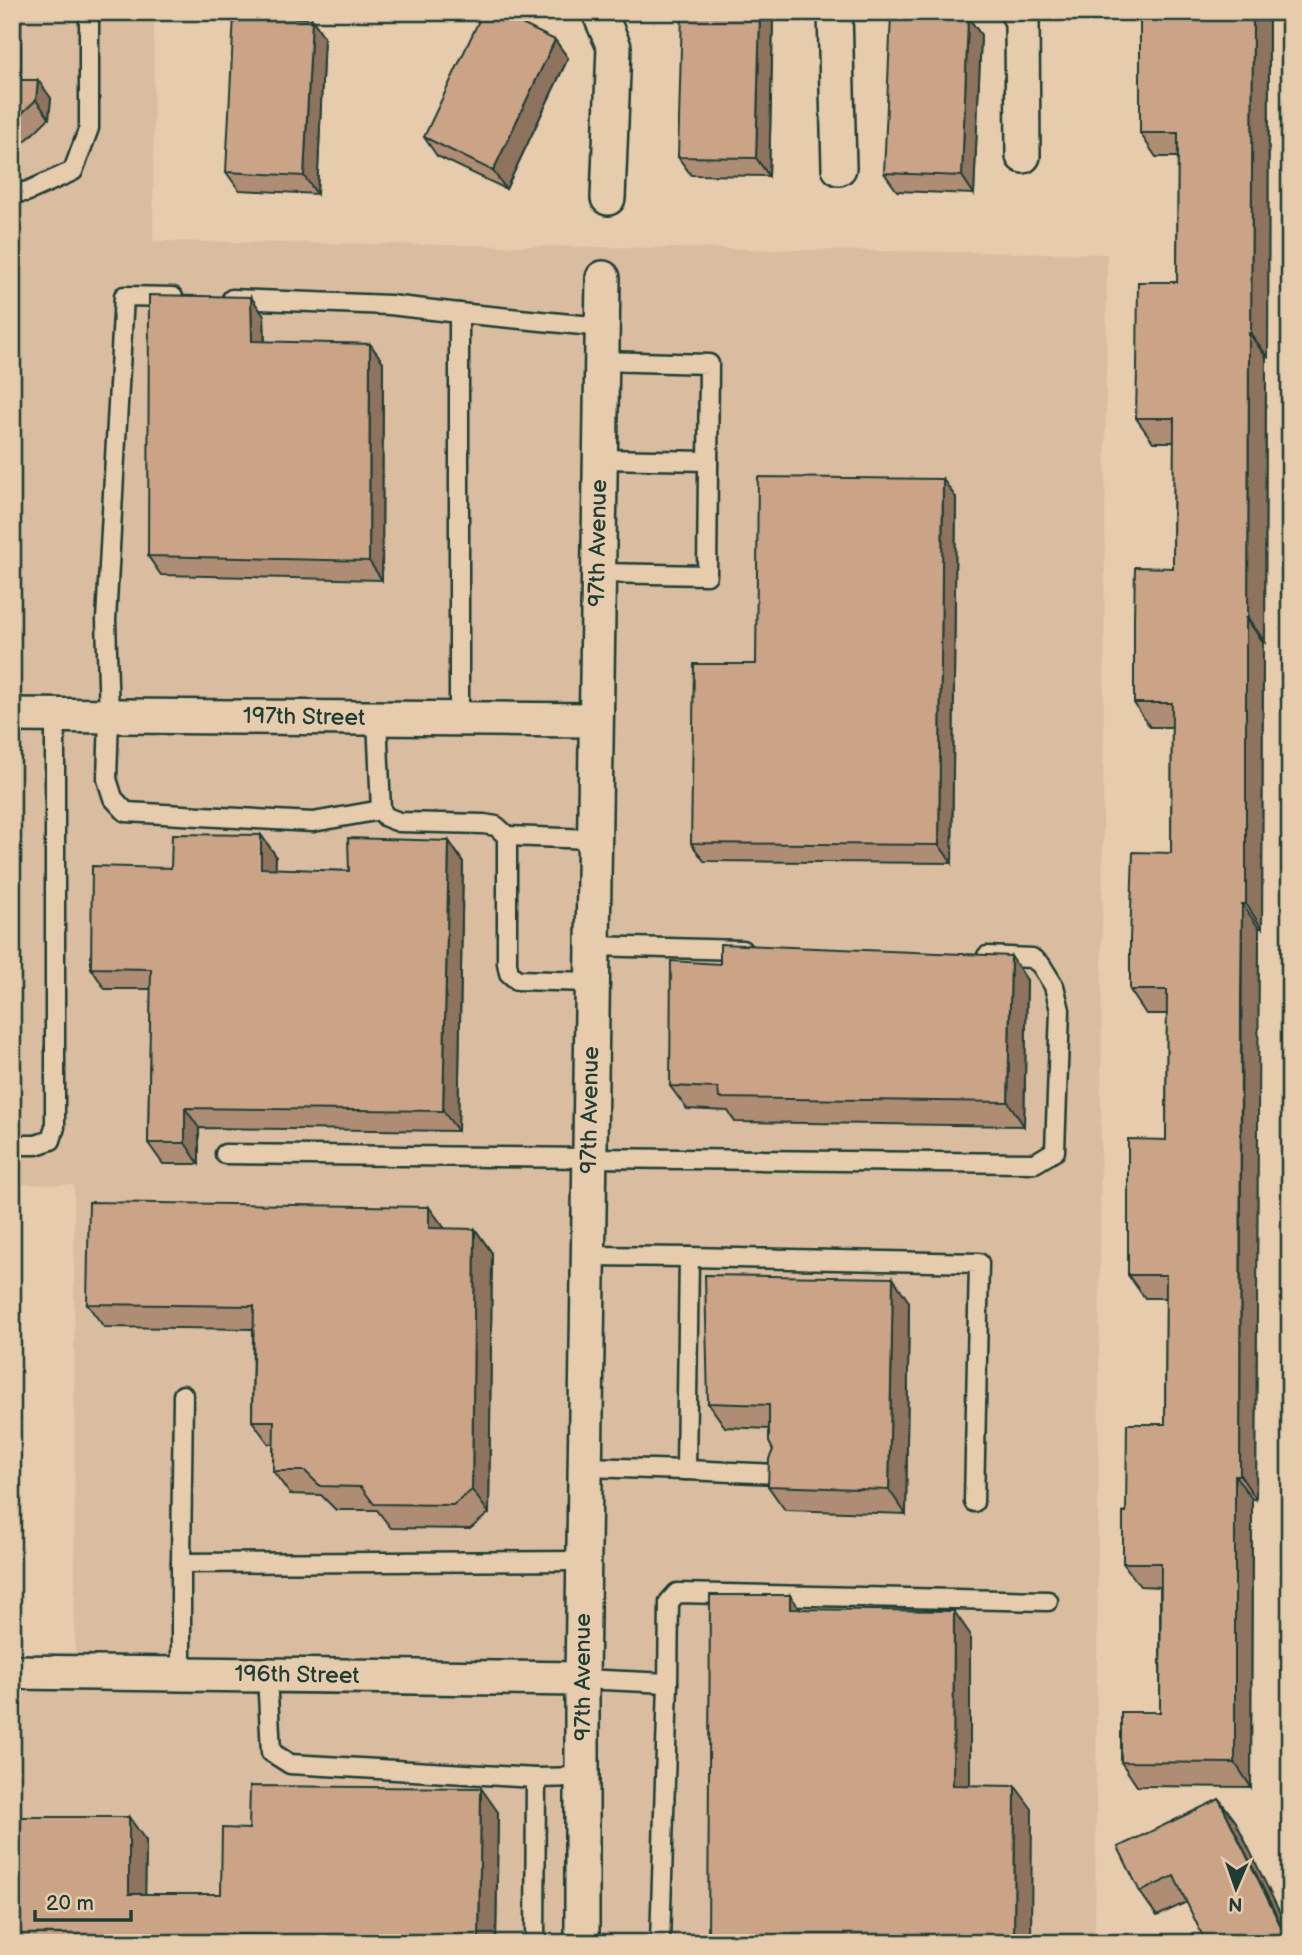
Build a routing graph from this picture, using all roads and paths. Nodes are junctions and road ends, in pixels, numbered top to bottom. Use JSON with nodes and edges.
{"nodes":[{"id":1,"x":89,"y":12,"type":"edge"},
{"id":2,"x":599,"y":12,"type":"edge"},
{"id":3,"x":835,"y":12,"type":"edge"},
{"id":4,"x":1017,"y":12,"type":"edge"},
{"id":5,"x":1023,"y":156,"type":"dead end"},
{"id":6,"x":839,"y":168,"type":"dead end"},
{"id":7,"x":12,"y":192,"type":"edge"},
{"id":8,"x":608,"y":198,"type":"dead end"},
{"id":9,"x":603,"y":278,"type":"dead end"},
{"id":10,"x":190,"y":298,"type":"edge"},
{"id":11,"x":217,"y":299,"type":"edge"},
{"id":12,"x":459,"y":313,"type":"junction"},
{"id":13,"x":602,"y":327,"type":"junction"},
{"id":14,"x":601,"y":361,"type":"junction"},
{"id":15,"x":600,"y":459,"type":"junction"},
{"id":16,"x":708,"y":461,"type":"junction"},
{"id":17,"x":598,"y":573,"type":"junction"},
{"id":18,"x":12,"y":715,"type":"edge"},
{"id":19,"x":55,"y":715,"type":"junction"},
{"id":20,"x":109,"y":716,"type":"junction"},
{"id":21,"x":377,"y":718,"type":"junction"},
{"id":22,"x":459,"y":719,"type":"junction"},
{"id":23,"x":595,"y":720,"type":"junction"},
{"id":24,"x":381,"y":810,"type":"junction"},
{"id":25,"x":507,"y":836,"type":"junction"},
{"id":26,"x":593,"y":839,"type":"junction"},
{"id":27,"x":592,"y":946,"type":"junction"},
{"id":28,"x":757,"y":950,"type":"edge"},
{"id":29,"x":964,"y":956,"type":"edge"},
{"id":30,"x":592,"y":982,"type":"junction"},
{"id":31,"x":12,"y":1145,"type":"edge"},
{"id":32,"x":225,"y":1154,"type":"dead end"},
{"id":33,"x":589,"y":1159,"type":"junction"},
{"id":34,"x":588,"y":1256,"type":"junction"},
{"id":35,"x":689,"y":1257,"type":"junction"},
{"id":36,"x":183,"y":1395,"type":"dead end"},
{"id":37,"x":586,"y":1467,"type":"junction"},
{"id":38,"x":686,"y":1470,"type":"junction"},
{"id":39,"x":778,"y":1475,"type":"edge"},
{"id":40,"x":974,"y":1502,"type":"dead end"},
{"id":41,"x":584,"y":1561,"type":"junction"},
{"id":42,"x":181,"y":1563,"type":"junction"},
{"id":43,"x":1048,"y":1601,"type":"dead end"},
{"id":44,"x":12,"y":1672,"type":"edge"},
{"id":45,"x":181,"y":1674,"type":"junction"},
{"id":46,"x":267,"y":1675,"type":"junction"},
{"id":47,"x":582,"y":1679,"type":"junction"},
{"id":48,"x":668,"y":1683,"type":"junction"},
{"id":49,"x":583,"y":1777,"type":"junction"},
{"id":50,"x":536,"y":1779,"type":"junction"},
{"id":51,"x":535,"y":1943,"type":"edge"},
{"id":52,"x":583,"y":1943,"type":"edge"},
{"id":53,"x":660,"y":1943,"type":"edge"}],
"edges":[{"from":1,"to":7,"type":"lane"},
{"from":2,"to":8,"type":"street"},
{"from":3,"to":6,"type":"street"},
{"from":4,"to":5,"type":"street"},
{"from":9,"to":13,"type":"street","name":"97th Avenue"},
{"from":10,"to":20,"type":"lane"},
{"from":11,"to":12,"type":"lane"},
{"from":12,"to":13,"type":"lane"},
{"from":12,"to":22,"type":"lane"},
{"from":13,"to":14,"type":"street","name":"97th Avenue"},
{"from":14,"to":15,"type":"street","name":"97th Avenue"},
{"from":14,"to":16,"type":"lane"},
{"from":15,"to":16,"type":"lane"},
{"from":15,"to":17,"type":"street","name":"97th Avenue"},
{"from":16,"to":17,"type":"lane"},
{"from":17,"to":23,"type":"street","name":"97th Avenue"},
{"from":18,"to":19,"type":"street","name":"197th Street"},
{"from":19,"to":20,"type":"street","name":"197th Street"},
{"from":19,"to":31,"type":"lane"},
{"from":20,"to":21,"type":"street","name":"197th Street"},
{"from":20,"to":24,"type":"lane"},
{"from":21,"to":22,"type":"street","name":"197th Street"},
{"from":21,"to":24,"type":"lane"},
{"from":22,"to":23,"type":"street","name":"197th Street"},
{"from":23,"to":26,"type":"street","name":"97th Avenue"},
{"from":24,"to":25,"type":"lane"},
{"from":25,"to":26,"type":"lane"},
{"from":25,"to":30,"type":"lane"},
{"from":26,"to":27,"type":"street","name":"97th Avenue"},
{"from":27,"to":28,"type":"lane"},
{"from":27,"to":30,"type":"street","name":"97th Avenue"},
{"from":29,"to":33,"type":"lane"},
{"from":30,"to":33,"type":"street","name":"97th Avenue"},
{"from":32,"to":33,"type":"lane"},
{"from":33,"to":34,"type":"street","name":"97th Avenue"},
{"from":34,"to":35,"type":"lane"},
{"from":34,"to":37,"type":"street","name":"97th Avenue"},
{"from":35,"to":38,"type":"lane"},
{"from":35,"to":40,"type":"lane"},
{"from":36,"to":42,"type":"lane"},
{"from":37,"to":38,"type":"lane"},
{"from":37,"to":41,"type":"street","name":"97th Avenue"},
{"from":38,"to":39,"type":"lane"},
{"from":41,"to":42,"type":"lane"},
{"from":41,"to":47,"type":"street","name":"97th Avenue"},
{"from":42,"to":45,"type":"lane"},
{"from":43,"to":48,"type":"lane"},
{"from":44,"to":45,"type":"street","name":"196th Street"},
{"from":45,"to":46,"type":"street","name":"196th Street"},
{"from":46,"to":47,"type":"street","name":"196th Street"},
{"from":46,"to":50,"type":"lane"},
{"from":47,"to":48,"type":"lane"},
{"from":47,"to":49,"type":"street","name":"97th Avenue"},
{"from":48,"to":53,"type":"lane"},
{"from":49,"to":50,"type":"lane"},
{"from":49,"to":52,"type":"street","name":"97th Avenue"},
{"from":50,"to":51,"type":"lane"}]}
